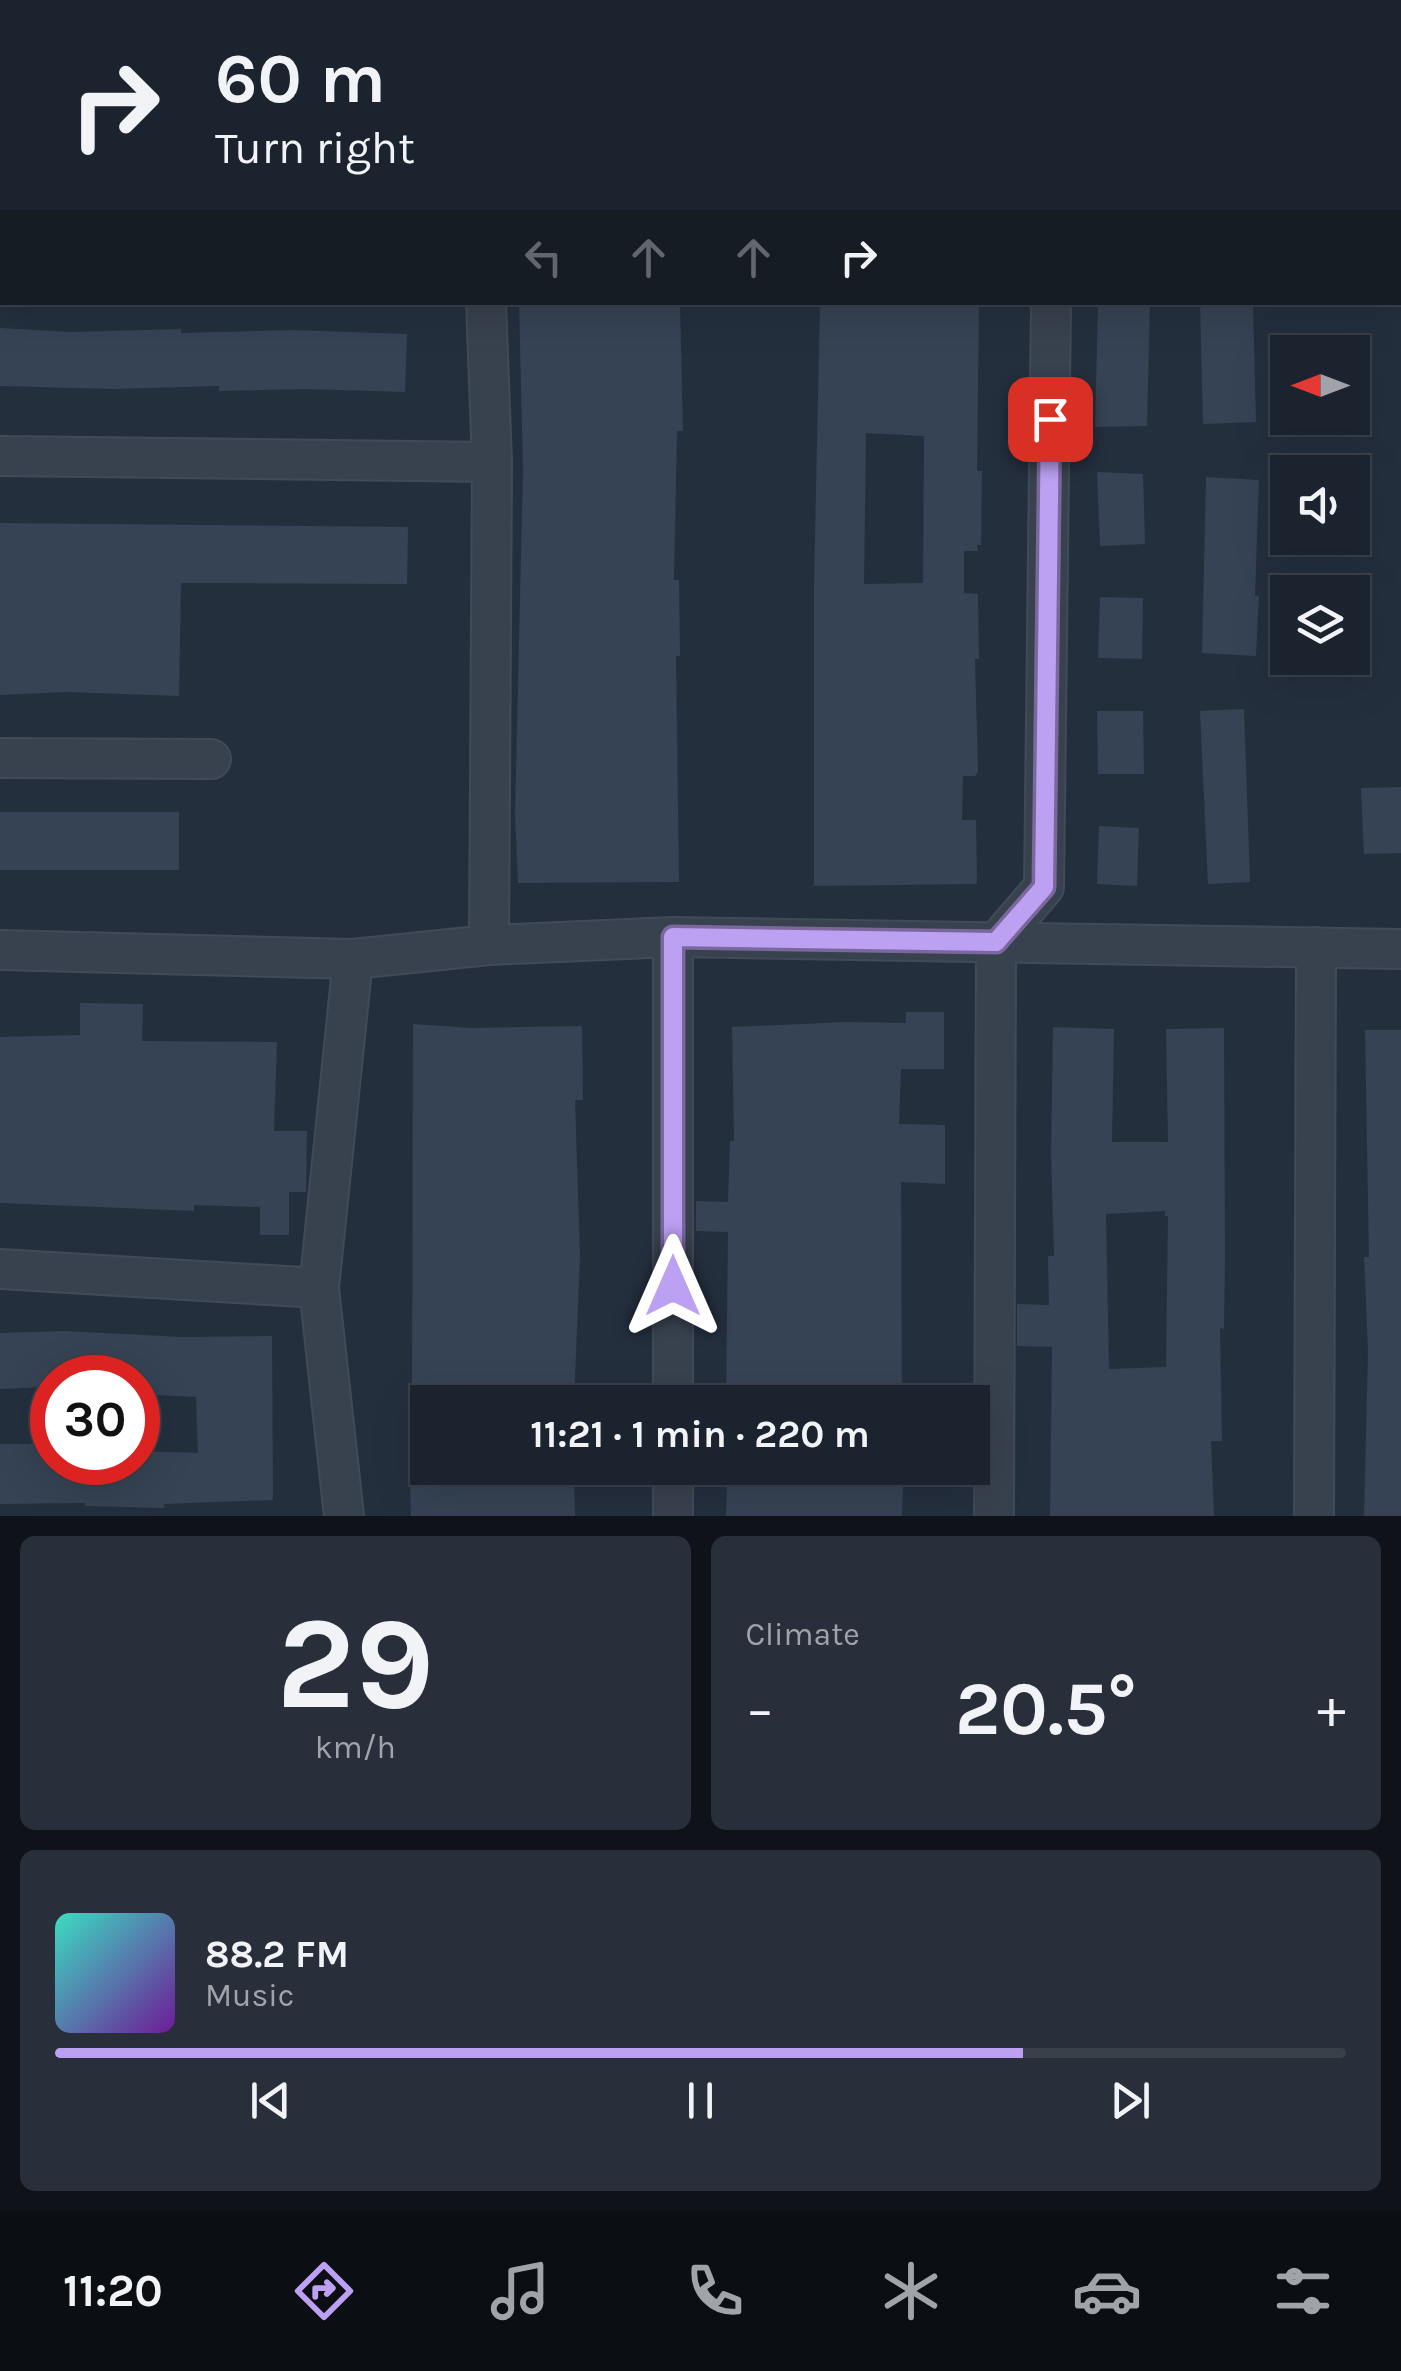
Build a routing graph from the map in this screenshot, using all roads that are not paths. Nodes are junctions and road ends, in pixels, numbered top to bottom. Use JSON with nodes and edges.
{"nodes":[{"id":1,"x":486,"y":305,"type":"edge"},
{"id":2,"x":1051,"y":305,"type":"edge"},
{"id":3,"x":0,"y":456,"type":"edge"},
{"id":4,"x":492,"y":462,"type":"junction"},
{"id":5,"x":0,"y":758,"type":"edge"},
{"id":6,"x":211,"y":759,"type":"dead end"},
{"id":7,"x":673,"y":937,"type":"junction"},
{"id":8,"x":996,"y":942,"type":"junction"},
{"id":9,"x":488,"y":945,"type":"junction"},
{"id":10,"x":1316,"y":948,"type":"junction"},
{"id":11,"x":1401,"y":949,"type":"edge"},
{"id":12,"x":0,"y":950,"type":"edge"},
{"id":13,"x":353,"y":959,"type":"junction"},
{"id":14,"x":0,"y":1269,"type":"edge"},
{"id":15,"x":319,"y":1288,"type":"junction"},
{"id":16,"x":673,"y":1385,"type":"edge"},
{"id":17,"x":673,"y":1485,"type":"edge"},
{"id":18,"x":344,"y":1516,"type":"edge"},
{"id":19,"x":674,"y":1516,"type":"edge"},
{"id":20,"x":994,"y":1516,"type":"edge"},
{"id":21,"x":1314,"y":1516,"type":"edge"}],
"edges":[{"from":1,"to":4,"type":"street"},
{"from":2,"to":8,"type":"street"},
{"from":3,"to":4,"type":"street"},
{"from":4,"to":9,"type":"street"},
{"from":5,"to":6,"type":"street"},
{"from":7,"to":8,"type":"street"},
{"from":7,"to":9,"type":"street"},
{"from":7,"to":16,"type":"street"},
{"from":8,"to":10,"type":"street"},
{"from":8,"to":20,"type":"street"},
{"from":9,"to":13,"type":"street"},
{"from":10,"to":11,"type":"street"},
{"from":10,"to":21,"type":"street"},
{"from":12,"to":13,"type":"street"},
{"from":13,"to":15,"type":"street"},
{"from":14,"to":15,"type":"street"},
{"from":15,"to":18,"type":"street"},
{"from":17,"to":19,"type":"street"}]}
